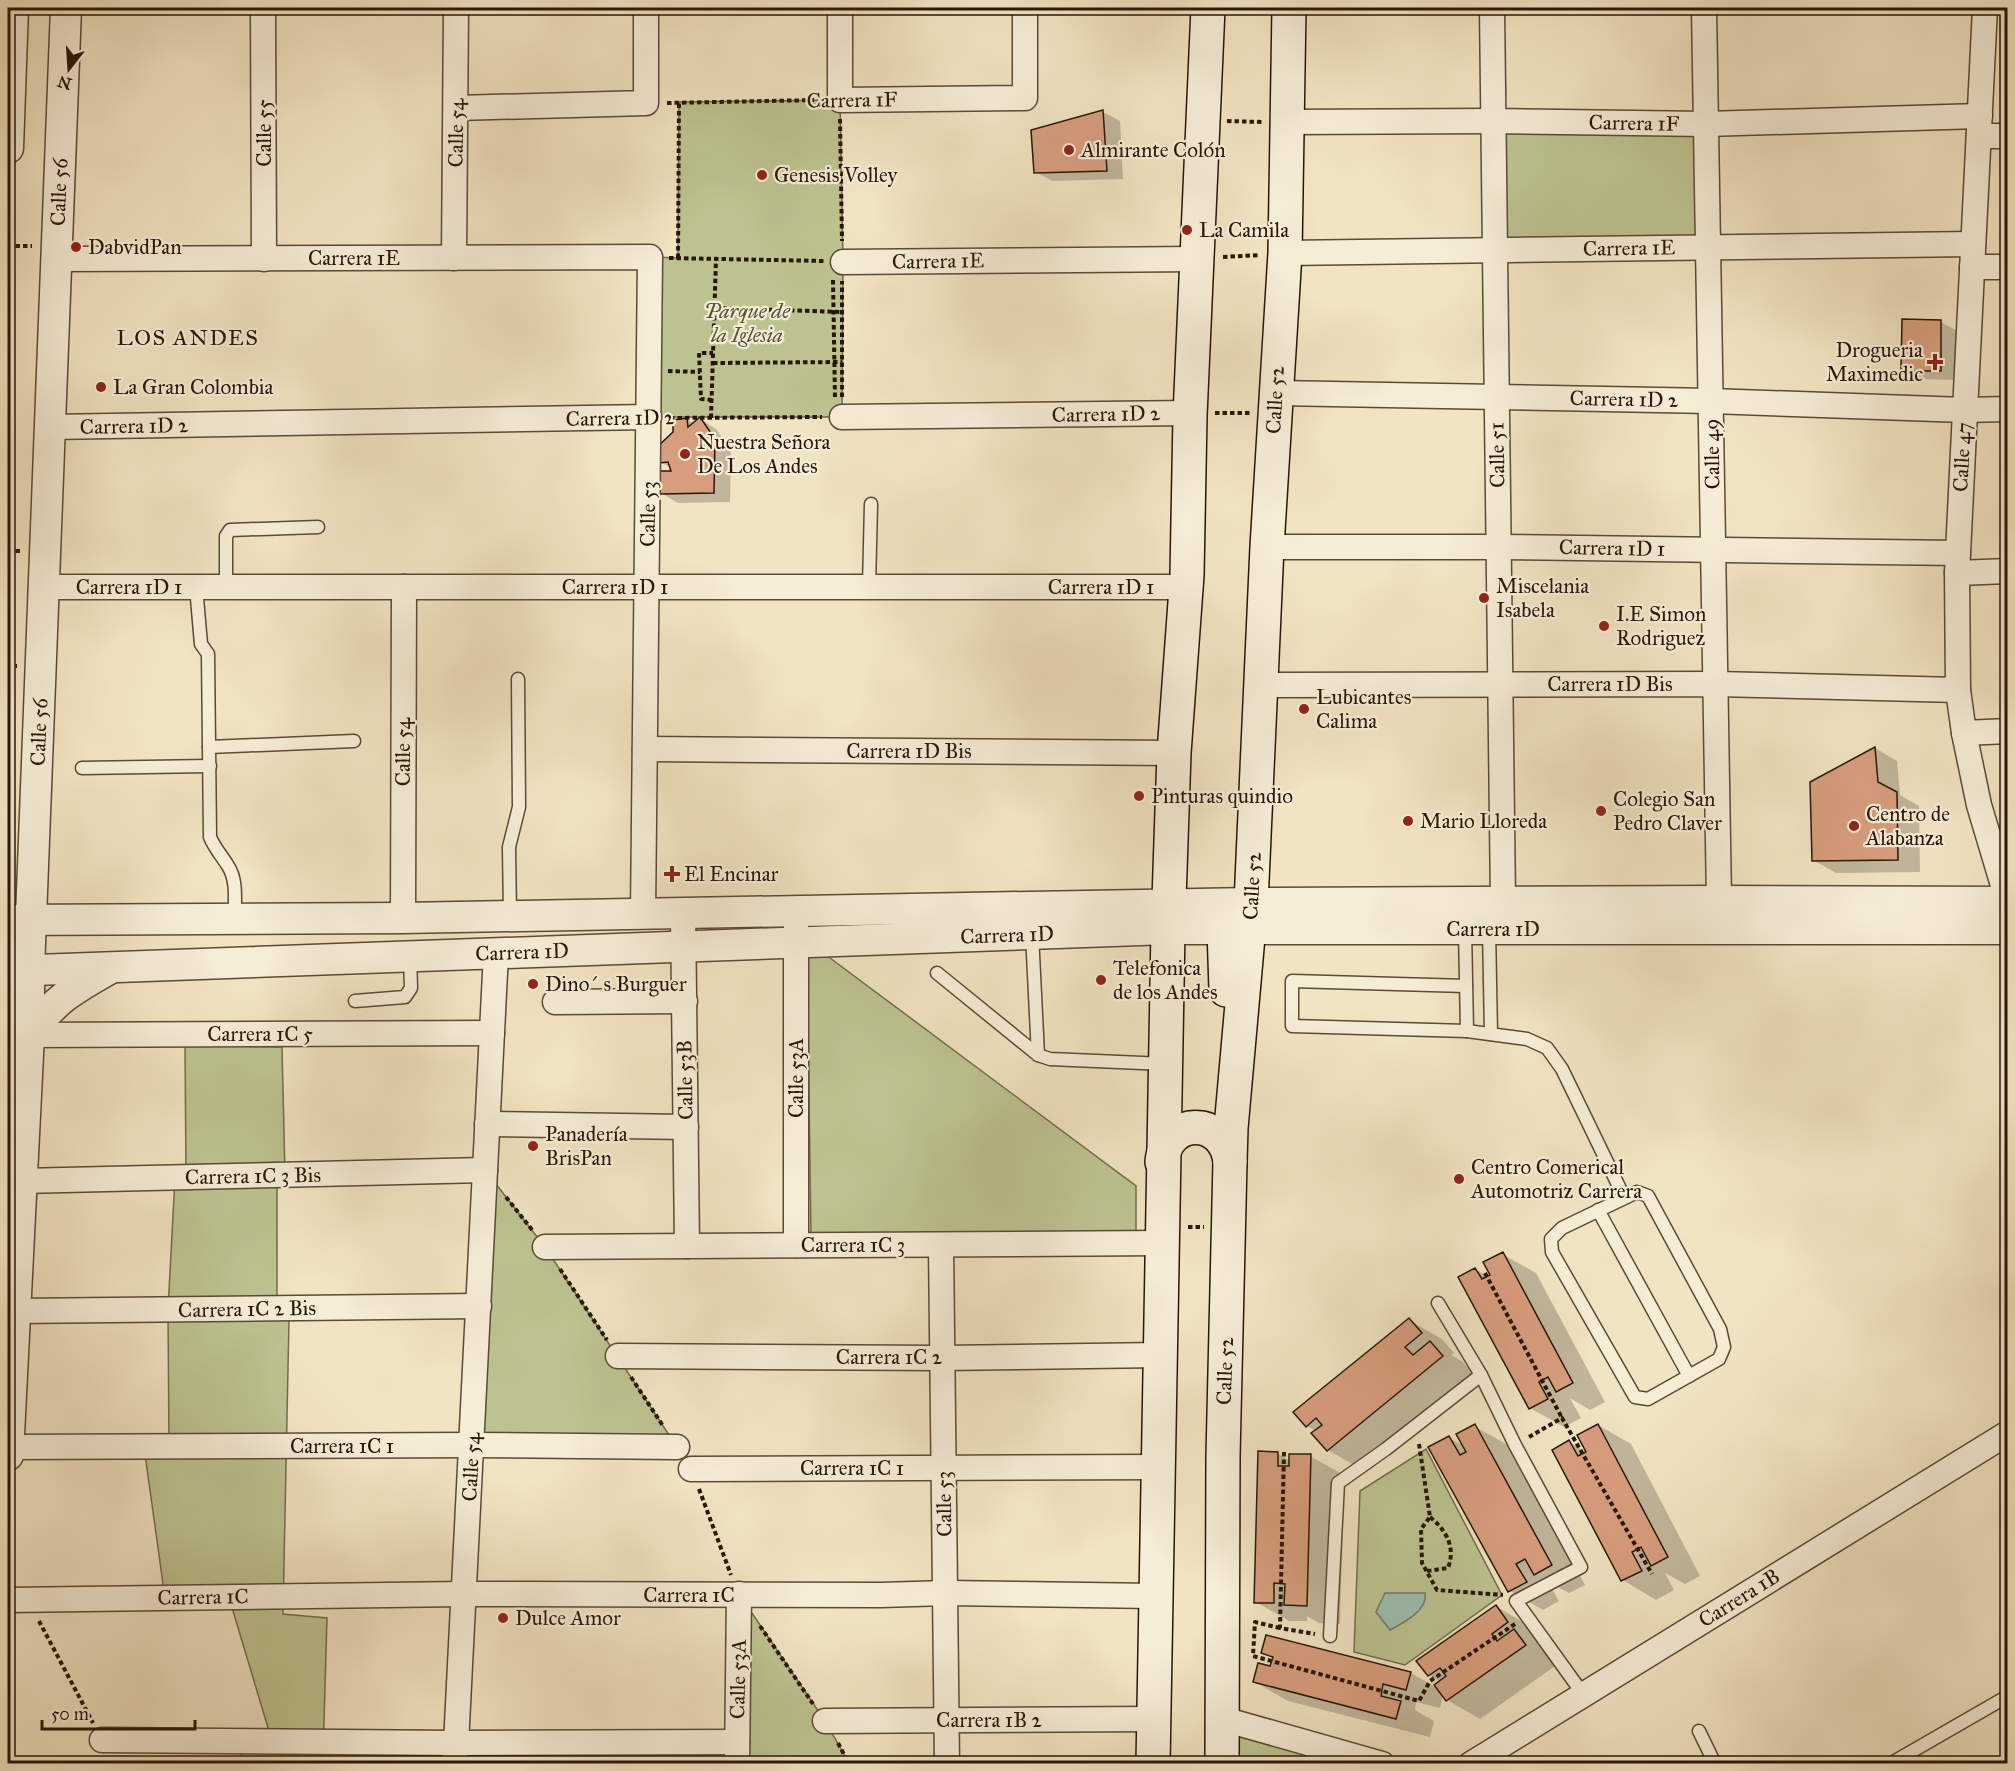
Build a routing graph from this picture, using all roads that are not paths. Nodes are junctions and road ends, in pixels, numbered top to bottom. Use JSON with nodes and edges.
{"nodes":[{"id":1,"x":13,"y":8,"type":"edge"},
{"id":2,"x":66,"y":8,"type":"edge"},
{"id":3,"x":263,"y":8,"type":"edge"},
{"id":4,"x":456,"y":8,"type":"edge"},
{"id":5,"x":646,"y":8,"type":"edge"},
{"id":6,"x":840,"y":8,"type":"edge"},
{"id":7,"x":1025,"y":8,"type":"edge"},
{"id":8,"x":1208,"y":8,"type":"edge"},
{"id":9,"x":1289,"y":8,"type":"edge"},
{"id":10,"x":1492,"y":8,"type":"edge"},
{"id":11,"x":1704,"y":8,"type":"edge"},
{"id":12,"x":1985,"y":8,"type":"edge"},
{"id":13,"x":456,"y":108,"type":"junction"},
{"id":14,"x":1493,"y":121,"type":"junction"},
{"id":15,"x":1288,"y":123,"type":"junction"},
{"id":16,"x":1706,"y":124,"type":"junction"},
{"id":17,"x":1979,"y":126,"type":"junction"},
{"id":18,"x":2007,"y":136,"type":"edge"},
{"id":19,"x":8,"y":148,"type":"edge"},
{"id":20,"x":1708,"y":247,"type":"junction"},
{"id":21,"x":1495,"y":250,"type":"junction"},
{"id":22,"x":1285,"y":253,"type":"junction"},
{"id":23,"x":1973,"y":256,"type":"junction"},
{"id":24,"x":650,"y":257,"type":"joint"},
{"id":25,"x":454,"y":258,"type":"junction"},
{"id":26,"x":264,"y":259,"type":"junction"},
{"id":27,"x":1197,"y":259,"type":"junction"},
{"id":28,"x":57,"y":260,"type":"junction"},
{"id":29,"x":2007,"y":267,"type":"edge"},
{"id":30,"x":842,"y":268,"type":"road end"},
{"id":31,"x":1497,"y":396,"type":"junction"},
{"id":32,"x":1711,"y":401,"type":"junction"},
{"id":33,"x":1275,"y":403,"type":"junction"},
{"id":34,"x":2007,"y":409,"type":"edge"},
{"id":35,"x":1965,"y":411,"type":"junction"},
{"id":36,"x":838,"y":413,"type":"road end"},
{"id":37,"x":1190,"y":413,"type":"junction"},
{"id":38,"x":649,"y":417,"type":"junction"},
{"id":39,"x":51,"y":427,"type":"junction"},
{"id":40,"x":872,"y":504,"type":"dead end"},
{"id":41,"x":318,"y":527,"type":"dead end"},
{"id":42,"x":1499,"y":547,"type":"junction"},
{"id":43,"x":1267,"y":548,"type":"junction"},
{"id":44,"x":1714,"y":549,"type":"junction"},
{"id":45,"x":1957,"y":563,"type":"junction"},
{"id":46,"x":2007,"y":571,"type":"edge"},
{"id":47,"x":45,"y":587,"type":"junction"},
{"id":48,"x":196,"y":587,"type":"junction"},
{"id":49,"x":226,"y":587,"type":"junction"},
{"id":50,"x":404,"y":587,"type":"junction"},
{"id":51,"x":646,"y":587,"type":"junction"},
{"id":52,"x":869,"y":587,"type":"junction"},
{"id":53,"x":1186,"y":587,"type":"junction"},
{"id":54,"x":518,"y":679,"type":"dead end"},
{"id":55,"x":1500,"y":684,"type":"junction"},
{"id":56,"x":1716,"y":684,"type":"junction"},
{"id":57,"x":1261,"y":685,"type":"junction"},
{"id":58,"x":1958,"y":690,"type":"junction"},
{"id":59,"x":2007,"y":731,"type":"edge"},
{"id":60,"x":1964,"y":733,"type":"junction"},
{"id":61,"x":354,"y":741,"type":"dead end"},
{"id":62,"x":209,"y":747,"type":"junction"},
{"id":63,"x":645,"y":749,"type":"junction"},
{"id":64,"x":1174,"y":753,"type":"junction"},
{"id":65,"x":210,"y":766,"type":"junction"},
{"id":66,"x":82,"y":768,"type":"dead end"},
{"id":67,"x":1719,"y":901,"type":"junction"},
{"id":68,"x":1503,"y":902,"type":"junction"},
{"id":69,"x":2007,"y":902,"type":"edge"},
{"id":70,"x":796,"y":912,"type":"junction"},
{"id":71,"x":643,"y":914,"type":"junction"},
{"id":72,"x":683,"y":914,"type":"junction"},
{"id":73,"x":510,"y":916,"type":"junction"},
{"id":74,"x":1168,"y":917,"type":"junction"},
{"id":75,"x":403,"y":918,"type":"junction"},
{"id":76,"x":235,"y":919,"type":"junction"},
{"id":77,"x":1242,"y":920,"type":"junction"},
{"id":78,"x":20,"y":921,"type":"edge"},
{"id":79,"x":1032,"y":921,"type":"junction"},
{"id":80,"x":1477,"y":929,"type":"junction"},
{"id":81,"x":2007,"y":929,"type":"edge"},
{"id":82,"x":796,"y":942,"type":"junction"},
{"id":83,"x":685,"y":946,"type":"junction"},
{"id":84,"x":496,"y":953,"type":"junction"},
{"id":85,"x":410,"y":956,"type":"junction"},
{"id":86,"x":111,"y":967,"type":"junction"},
{"id":87,"x":18,"y":970,"type":"edge"},
{"id":88,"x":937,"y":973,"type":"dead end"},
{"id":89,"x":1466,"y":986,"type":"junction"},
{"id":90,"x":355,"y":1001,"type":"dead end"},
{"id":91,"x":685,"y":1001,"type":"junction"},
{"id":92,"x":555,"y":1002,"type":"dead end"},
{"id":93,"x":1467,"y":1032,"type":"junction"},
{"id":94,"x":492,"y":1033,"type":"junction"},
{"id":95,"x":1491,"y":1034,"type":"junction"},
{"id":96,"x":29,"y":1035,"type":"junction"},
{"id":97,"x":1038,"y":1055,"type":"junction"},
{"id":98,"x":1166,"y":1064,"type":"junction"},
{"id":99,"x":487,"y":1124,"type":"junction"},
{"id":100,"x":686,"y":1127,"type":"junction"},
{"id":101,"x":1162,"y":1162,"type":"junction"},
{"id":102,"x":1230,"y":1162,"type":"junction"},
{"id":103,"x":485,"y":1170,"type":"junction"},
{"id":104,"x":21,"y":1181,"type":"junction"},
{"id":105,"x":1624,"y":1197,"type":"junction"},
{"id":106,"x":1598,"y":1210,"type":"junction"},
{"id":107,"x":1162,"y":1235,"type":"junction"},
{"id":108,"x":796,"y":1245,"type":"junction"},
{"id":109,"x":941,"y":1245,"type":"junction"},
{"id":110,"x":687,"y":1246,"type":"junction"},
{"id":111,"x":545,"y":1247,"type":"road end"},
{"id":112,"x":1438,"y":1303,"type":"dead end"},
{"id":113,"x":478,"y":1306,"type":"junction"},
{"id":114,"x":16,"y":1311,"type":"junction"},
{"id":115,"x":1160,"y":1355,"type":"junction"},
{"id":116,"x":618,"y":1356,"type":"road end"},
{"id":117,"x":942,"y":1358,"type":"junction"},
{"id":118,"x":1481,"y":1375,"type":"junction"},
{"id":119,"x":1689,"y":1376,"type":"junction"},
{"id":120,"x":2007,"y":1433,"type":"edge"},
{"id":121,"x":472,"y":1445,"type":"junction"},
{"id":122,"x":8,"y":1447,"type":"edge"},
{"id":123,"x":677,"y":1447,"type":"road end"},
{"id":124,"x":8,"y":1455,"type":"edge"},
{"id":125,"x":944,"y":1467,"type":"junction"},
{"id":126,"x":1158,"y":1467,"type":"junction"},
{"id":127,"x":691,"y":1469,"type":"road end"},
{"id":128,"x":946,"y":1593,"type":"junction"},
{"id":129,"x":464,"y":1594,"type":"junction"},
{"id":130,"x":739,"y":1594,"type":"junction"},
{"id":131,"x":1155,"y":1596,"type":"junction"},
{"id":132,"x":18,"y":1599,"type":"edge"},
{"id":133,"x":1330,"y":1636,"type":"road end"},
{"id":134,"x":1583,"y":1694,"type":"junction"},
{"id":135,"x":2007,"y":1696,"type":"edge"},
{"id":136,"x":1153,"y":1719,"type":"junction"},
{"id":137,"x":1223,"y":1719,"type":"junction"},
{"id":138,"x":946,"y":1720,"type":"junction"},
{"id":139,"x":825,"y":1721,"type":"road end"},
{"id":140,"x":1699,"y":1731,"type":"dead end"},
{"id":141,"x":102,"y":1740,"type":"road end"},
{"id":142,"x":737,"y":1753,"type":"edge"},
{"id":143,"x":455,"y":1754,"type":"edge"},
{"id":144,"x":947,"y":1764,"type":"edge"},
{"id":145,"x":1153,"y":1764,"type":"edge"},
{"id":146,"x":1222,"y":1764,"type":"edge"},
{"id":147,"x":1382,"y":1764,"type":"edge"},
{"id":148,"x":1471,"y":1764,"type":"edge"},
{"id":149,"x":1715,"y":1764,"type":"edge"},
{"id":150,"x":1890,"y":1764,"type":"edge"}],
"edges":[{"from":1,"to":19,"type":"street"},
{"from":2,"to":28,"type":"street","name":"Calle 56"},
{"from":3,"to":26,"type":"street","name":"Calle 55"},
{"from":4,"to":13,"type":"street","name":"Calle 54"},
{"from":5,"to":13,"type":"street"},
{"from":6,"to":7,"type":"street","name":"Carrera 1F"},
{"from":8,"to":27,"type":"main road"},
{"from":9,"to":15,"type":"main road","name":"Calle 52"},
{"from":10,"to":14,"type":"street","name":"Calle 51"},
{"from":11,"to":16,"type":"street","name":"Calle 49"},
{"from":12,"to":17,"type":"street","name":"Calle 47"},
{"from":13,"to":25,"type":"street","name":"Calle 54"},
{"from":14,"to":15,"type":"street","name":"Carrera 1F"},
{"from":14,"to":16,"type":"street","name":"Carrera 1F"},
{"from":14,"to":21,"type":"street","name":"Calle 51"},
{"from":15,"to":22,"type":"main road","name":"Calle 52"},
{"from":16,"to":17,"type":"street","name":"Carrera 1F"},
{"from":16,"to":20,"type":"street","name":"Calle 49"},
{"from":17,"to":18,"type":"street","name":"Carrera 1F"},
{"from":17,"to":23,"type":"street","name":"Calle 47"},
{"from":20,"to":21,"type":"street","name":"Carrera 1E"},
{"from":20,"to":23,"type":"street","name":"Carrera 1E"},
{"from":20,"to":32,"type":"street","name":"Calle 49"},
{"from":21,"to":22,"type":"street","name":"Carrera 1E"},
{"from":21,"to":31,"type":"street","name":"Calle 51"},
{"from":22,"to":33,"type":"main road","name":"Calle 52"},
{"from":23,"to":29,"type":"street","name":"Carrera 1E"},
{"from":23,"to":35,"type":"street","name":"Calle 47"},
{"from":24,"to":25,"type":"street","name":"Carrera 1E"},
{"from":24,"to":38,"type":"street","name":"Calle 53"},
{"from":25,"to":26,"type":"street","name":"Carrera 1E"},
{"from":26,"to":28,"type":"street","name":"Carrera 1E"},
{"from":27,"to":30,"type":"street","name":"Carrera 1E"},
{"from":27,"to":37,"type":"main road"},
{"from":28,"to":39,"type":"street","name":"Calle 56"},
{"from":31,"to":32,"type":"street","name":"Carrera 1D 2"},
{"from":31,"to":33,"type":"street","name":"Carrera 1D 2"},
{"from":31,"to":42,"type":"street","name":"Calle 51"},
{"from":32,"to":35,"type":"street","name":"Carrera 1D 2"},
{"from":32,"to":44,"type":"street","name":"Calle 49"},
{"from":33,"to":43,"type":"main road","name":"Calle 52"},
{"from":34,"to":35,"type":"street","name":"Carrera 1D 2"},
{"from":35,"to":45,"type":"street","name":"Calle 47"},
{"from":36,"to":37,"type":"street","name":"Carrera 1D 2"},
{"from":37,"to":53,"type":"main road"},
{"from":38,"to":39,"type":"street","name":"Carrera 1D 2"},
{"from":38,"to":51,"type":"street","name":"Calle 53"},
{"from":39,"to":47,"type":"street","name":"Calle 56"},
{"from":40,"to":52,"type":"lane"},
{"from":41,"to":49,"type":"lane"},
{"from":42,"to":43,"type":"street","name":"Carrera 1D 1"},
{"from":42,"to":44,"type":"street","name":"Carrera 1D 1"},
{"from":42,"to":55,"type":"street","name":"Calle 51"},
{"from":43,"to":57,"type":"main road","name":"Calle 52"},
{"from":44,"to":45,"type":"street","name":"Carrera 1D 1"},
{"from":44,"to":56,"type":"street","name":"Calle 49"},
{"from":45,"to":46,"type":"street","name":"Carrera 1D 1"},
{"from":45,"to":58,"type":"street","name":"Calle 47"},
{"from":47,"to":48,"type":"street","name":"Carrera 1D 1"},
{"from":47,"to":78,"type":"street","name":"Calle 56"},
{"from":48,"to":49,"type":"street","name":"Carrera 1D 1"},
{"from":48,"to":62,"type":"lane"},
{"from":49,"to":50,"type":"street","name":"Carrera 1D 1"},
{"from":50,"to":51,"type":"street","name":"Carrera 1D 1"},
{"from":50,"to":75,"type":"street","name":"Calle 54"},
{"from":51,"to":52,"type":"street","name":"Carrera 1D 1"},
{"from":51,"to":63,"type":"street","name":"Calle 53"},
{"from":52,"to":53,"type":"street","name":"Carrera 1D 1"},
{"from":53,"to":64,"type":"main road"},
{"from":54,"to":73,"type":"lane"},
{"from":55,"to":56,"type":"street","name":"Carrera 1D Bis"},
{"from":55,"to":57,"type":"street","name":"Carrera 1D Bis"},
{"from":55,"to":68,"type":"street","name":"Calle 51"},
{"from":56,"to":58,"type":"street","name":"Carrera 1D Bis"},
{"from":56,"to":67,"type":"street","name":"Calle 49"},
{"from":57,"to":77,"type":"main road","name":"Calle 52"},
{"from":58,"to":60,"type":"street","name":"Calle 47"},
{"from":59,"to":60,"type":"street"},
{"from":60,"to":69,"type":"street","name":"Calle 47"},
{"from":61,"to":62,"type":"lane"},
{"from":62,"to":65,"type":"lane"},
{"from":63,"to":64,"type":"street","name":"Carrera 1D Bis"},
{"from":63,"to":71,"type":"street","name":"Calle 53"},
{"from":64,"to":74,"type":"main road"},
{"from":65,"to":66,"type":"lane"},
{"from":65,"to":76,"type":"lane"},
{"from":67,"to":68,"type":"street","name":"Carrera 1D"},
{"from":67,"to":69,"type":"street","name":"Carrera 1D"},
{"from":68,"to":77,"type":"street","name":"Carrera 1D"},
{"from":70,"to":72,"type":"street","name":"Carrera 1D"},
{"from":70,"to":79,"type":"street","name":"Carrera 1D"},
{"from":70,"to":82,"type":"street","name":"Calle 53A"},
{"from":71,"to":72,"type":"street","name":"Carrera 1D"},
{"from":71,"to":73,"type":"street","name":"Carrera 1D"},
{"from":72,"to":83,"type":"street","name":"Calle 53B"},
{"from":73,"to":75,"type":"street","name":"Carrera 1D"},
{"from":74,"to":77,"type":"main road"},
{"from":74,"to":79,"type":"street","name":"Carrera 1D"},
{"from":74,"to":98,"type":"main road"},
{"from":75,"to":76,"type":"street","name":"Carrera 1D"},
{"from":76,"to":78,"type":"street","name":"Carrera 1D"},
{"from":77,"to":80,"type":"street","name":"Carrera 1D"},
{"from":77,"to":102,"type":"main road","name":"Calle 52"},
{"from":78,"to":87,"type":"street","name":"Calle 56"},
{"from":79,"to":82,"type":"street","name":"Carrera 1D"},
{"from":79,"to":97,"type":"lane"},
{"from":80,"to":81,"type":"street","name":"Carrera 1D"},
{"from":80,"to":89,"type":"lane"},
{"from":80,"to":95,"type":"lane"},
{"from":82,"to":83,"type":"street","name":"Carrera 1D"},
{"from":82,"to":108,"type":"street","name":"Calle 53A"},
{"from":83,"to":84,"type":"street","name":"Carrera 1D"},
{"from":83,"to":91,"type":"street","name":"Calle 53B"},
{"from":84,"to":85,"type":"street","name":"Carrera 1D"},
{"from":84,"to":94,"type":"street","name":"Calle 54"},
{"from":85,"to":86,"type":"street","name":"Carrera 1D"},
{"from":85,"to":90,"type":"lane"},
{"from":86,"to":87,"type":"street","name":"Carrera 1D"},
{"from":86,"to":96,"type":"street"},
{"from":87,"to":96,"type":"street","name":"Calle 56"},
{"from":88,"to":97,"type":"lane"},
{"from":89,"to":93,"type":"lane"},
{"from":89,"to":93,"type":"lane"},
{"from":91,"to":92,"type":"street"},
{"from":91,"to":100,"type":"street","name":"Calle 53B"},
{"from":93,"to":95,"type":"lane"},
{"from":94,"to":96,"type":"street","name":"Carrera 1C 5"},
{"from":94,"to":99,"type":"street","name":"Calle 54"},
{"from":95,"to":105,"type":"lane"},
{"from":96,"to":104,"type":"street","name":"Calle 56"},
{"from":97,"to":98,"type":"lane"},
{"from":98,"to":101,"type":"main road"},
{"from":99,"to":100,"type":"street"},
{"from":99,"to":103,"type":"street","name":"Calle 54"},
{"from":100,"to":110,"type":"street","name":"Calle 53B"},
{"from":101,"to":102,"type":"main road"},
{"from":101,"to":107,"type":"main road"},
{"from":102,"to":137,"type":"main road","name":"Calle 52"},
{"from":103,"to":104,"type":"street","name":"Carrera 1C 3 Bis"},
{"from":103,"to":113,"type":"street","name":"Calle 54"},
{"from":104,"to":114,"type":"street","name":"Calle 56"},
{"from":105,"to":106,"type":"lane"},
{"from":105,"to":119,"type":"lane"},
{"from":106,"to":119,"type":"lane"},
{"from":106,"to":119,"type":"lane"},
{"from":107,"to":109,"type":"street","name":"Carrera 1C 3"},
{"from":107,"to":115,"type":"main road"},
{"from":108,"to":109,"type":"street","name":"Carrera 1C 3"},
{"from":108,"to":110,"type":"street","name":"Carrera 1C 3"},
{"from":109,"to":117,"type":"street","name":"Calle 53"},
{"from":110,"to":111,"type":"street","name":"Carrera 1C 3"},
{"from":112,"to":118,"type":"lane"},
{"from":113,"to":114,"type":"street","name":"Carrera 1C 2 Bis"},
{"from":113,"to":121,"type":"street","name":"Calle 54"},
{"from":114,"to":122,"type":"street","name":"Calle 56"},
{"from":115,"to":117,"type":"street","name":"Carrera 1C 2"},
{"from":115,"to":126,"type":"main road"},
{"from":116,"to":117,"type":"street","name":"Carrera 1C 2"},
{"from":117,"to":125,"type":"street","name":"Calle 53"},
{"from":118,"to":133,"type":"lane"},
{"from":118,"to":134,"type":"lane"},
{"from":120,"to":134,"type":"street","name":"Carrera 1B"},
{"from":121,"to":122,"type":"street","name":"Carrera 1C 1"},
{"from":121,"to":123,"type":"street","name":"Carrera 1C 1"},
{"from":121,"to":129,"type":"street","name":"Calle 54"},
{"from":122,"to":124,"type":"street","name":"Calle 56"},
{"from":125,"to":126,"type":"street","name":"Carrera 1C 1"},
{"from":125,"to":127,"type":"street","name":"Carrera 1C 1"},
{"from":125,"to":128,"type":"street","name":"Calle 53"},
{"from":126,"to":131,"type":"main road"},
{"from":128,"to":130,"type":"street","name":"Carrera 1C"},
{"from":128,"to":131,"type":"street","name":"Carrera 1C"},
{"from":128,"to":138,"type":"street","name":"Calle 53"},
{"from":129,"to":130,"type":"street","name":"Carrera 1C"},
{"from":129,"to":132,"type":"street","name":"Carrera 1C"},
{"from":129,"to":143,"type":"street","name":"Calle 54"},
{"from":130,"to":142,"type":"street","name":"Calle 53A"},
{"from":131,"to":136,"type":"main road"},
{"from":134,"to":148,"type":"street","name":"Carrera 1B"},
{"from":135,"to":150,"type":"lane"},
{"from":136,"to":138,"type":"street","name":"Carrera 1B 2"},
{"from":136,"to":145,"type":"main road"},
{"from":137,"to":146,"type":"main road","name":"Calle 52"},
{"from":137,"to":147,"type":"street"},
{"from":138,"to":139,"type":"street","name":"Carrera 1B 2"},
{"from":138,"to":144,"type":"street","name":"Calle 53"},
{"from":140,"to":149,"type":"lane"},
{"from":141,"to":143,"type":"street"},
{"from":142,"to":143,"type":"street"}]}
